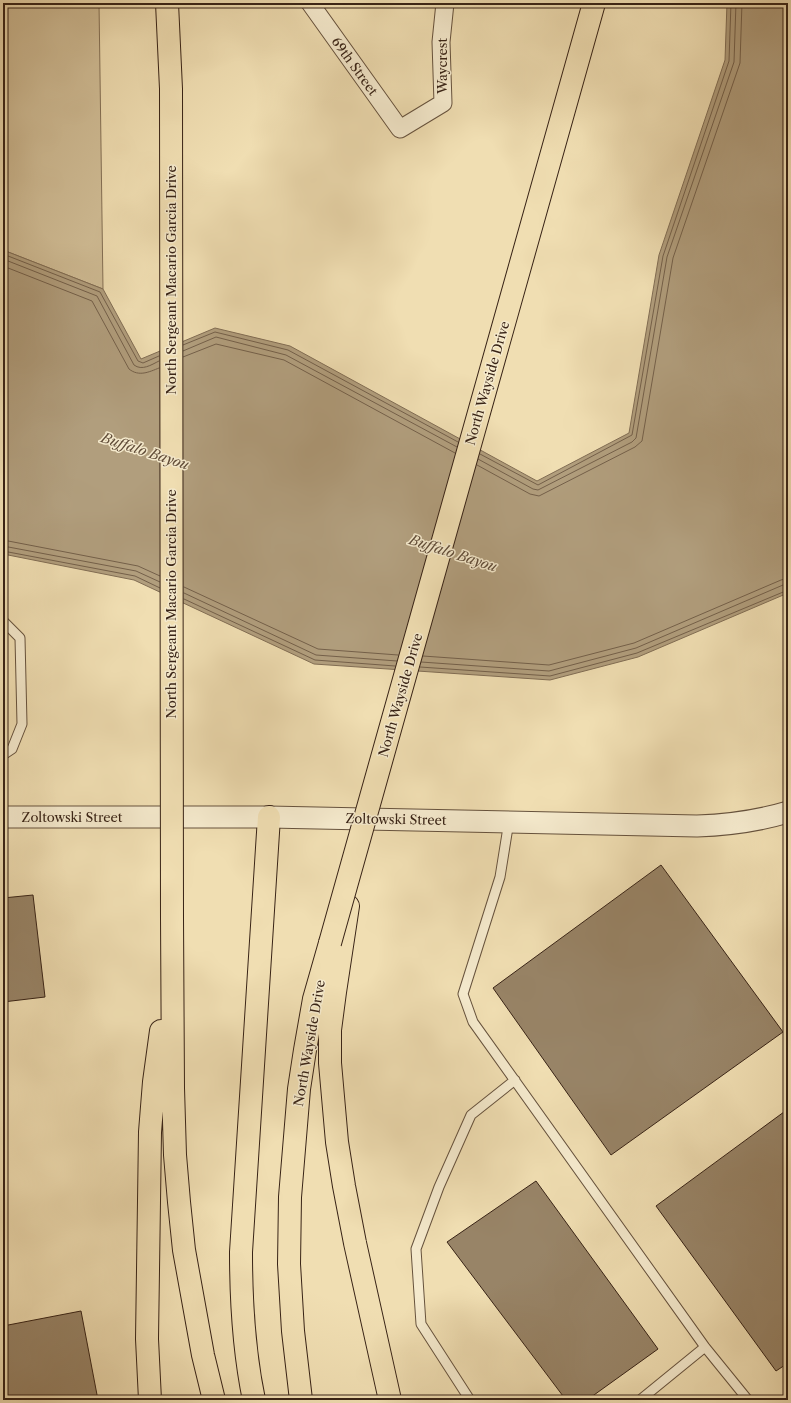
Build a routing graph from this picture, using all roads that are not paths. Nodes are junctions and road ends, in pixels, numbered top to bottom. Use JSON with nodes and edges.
{"nodes":[{"id":1,"x":167,"y":3,"type":"edge"},
{"id":2,"x":310,"y":3,"type":"edge"},
{"id":3,"x":445,"y":3,"type":"edge"},
{"id":4,"x":594,"y":3,"type":"edge"},
{"id":5,"x":400,"y":129,"type":"joint"},
{"id":6,"x":3,"y":621,"type":"edge"},
{"id":7,"x":3,"y":755,"type":"edge"},
{"id":8,"x":788,"y":812,"type":"edge"},
{"id":9,"x":3,"y":817,"type":"edge"},
{"id":10,"x":269,"y":817,"type":"junction"},
{"id":11,"x":509,"y":821,"type":"junction"},
{"id":12,"x":336,"y":947,"type":"junction"},
{"id":13,"x":171,"y":969,"type":"junction"},
{"id":14,"x":514,"y":1080,"type":"junction"},
{"id":15,"x":705,"y":1347,"type":"junction"},
{"id":16,"x":150,"y":1400,"type":"edge"},
{"id":17,"x":214,"y":1400,"type":"edge"},
{"id":18,"x":254,"y":1400,"type":"edge"},
{"id":19,"x":302,"y":1400,"type":"edge"},
{"id":20,"x":390,"y":1400,"type":"edge"},
{"id":21,"x":470,"y":1400,"type":"edge"},
{"id":22,"x":640,"y":1400,"type":"edge"},
{"id":23,"x":748,"y":1400,"type":"edge"}],
"edges":[{"from":1,"to":13,"type":"main road","name":"North Sergeant Macario Garcia Drive","bridge":true},
{"from":2,"to":5,"type":"street","name":"69th Street"},
{"from":3,"to":5,"type":"street","name":"Waycrest"},
{"from":4,"to":12,"type":"main road","name":"North Wayside Drive","bridge":true},
{"from":6,"to":7,"type":"lane"},
{"from":8,"to":11,"type":"street","name":"Zoltowski Street"},
{"from":9,"to":10,"type":"street","name":"Zoltowski Street"},
{"from":10,"to":11,"type":"street","name":"Zoltowski Street"},
{"from":10,"to":18,"type":"main road"},
{"from":11,"to":14,"type":"lane"},
{"from":12,"to":19,"type":"main road","name":"North Wayside Drive"},
{"from":12,"to":20,"type":"main road"},
{"from":13,"to":16,"type":"main road"},
{"from":13,"to":17,"type":"main road"},
{"from":14,"to":15,"type":"lane"},
{"from":14,"to":21,"type":"lane"},
{"from":15,"to":22,"type":"lane"},
{"from":15,"to":23,"type":"lane"}]}
